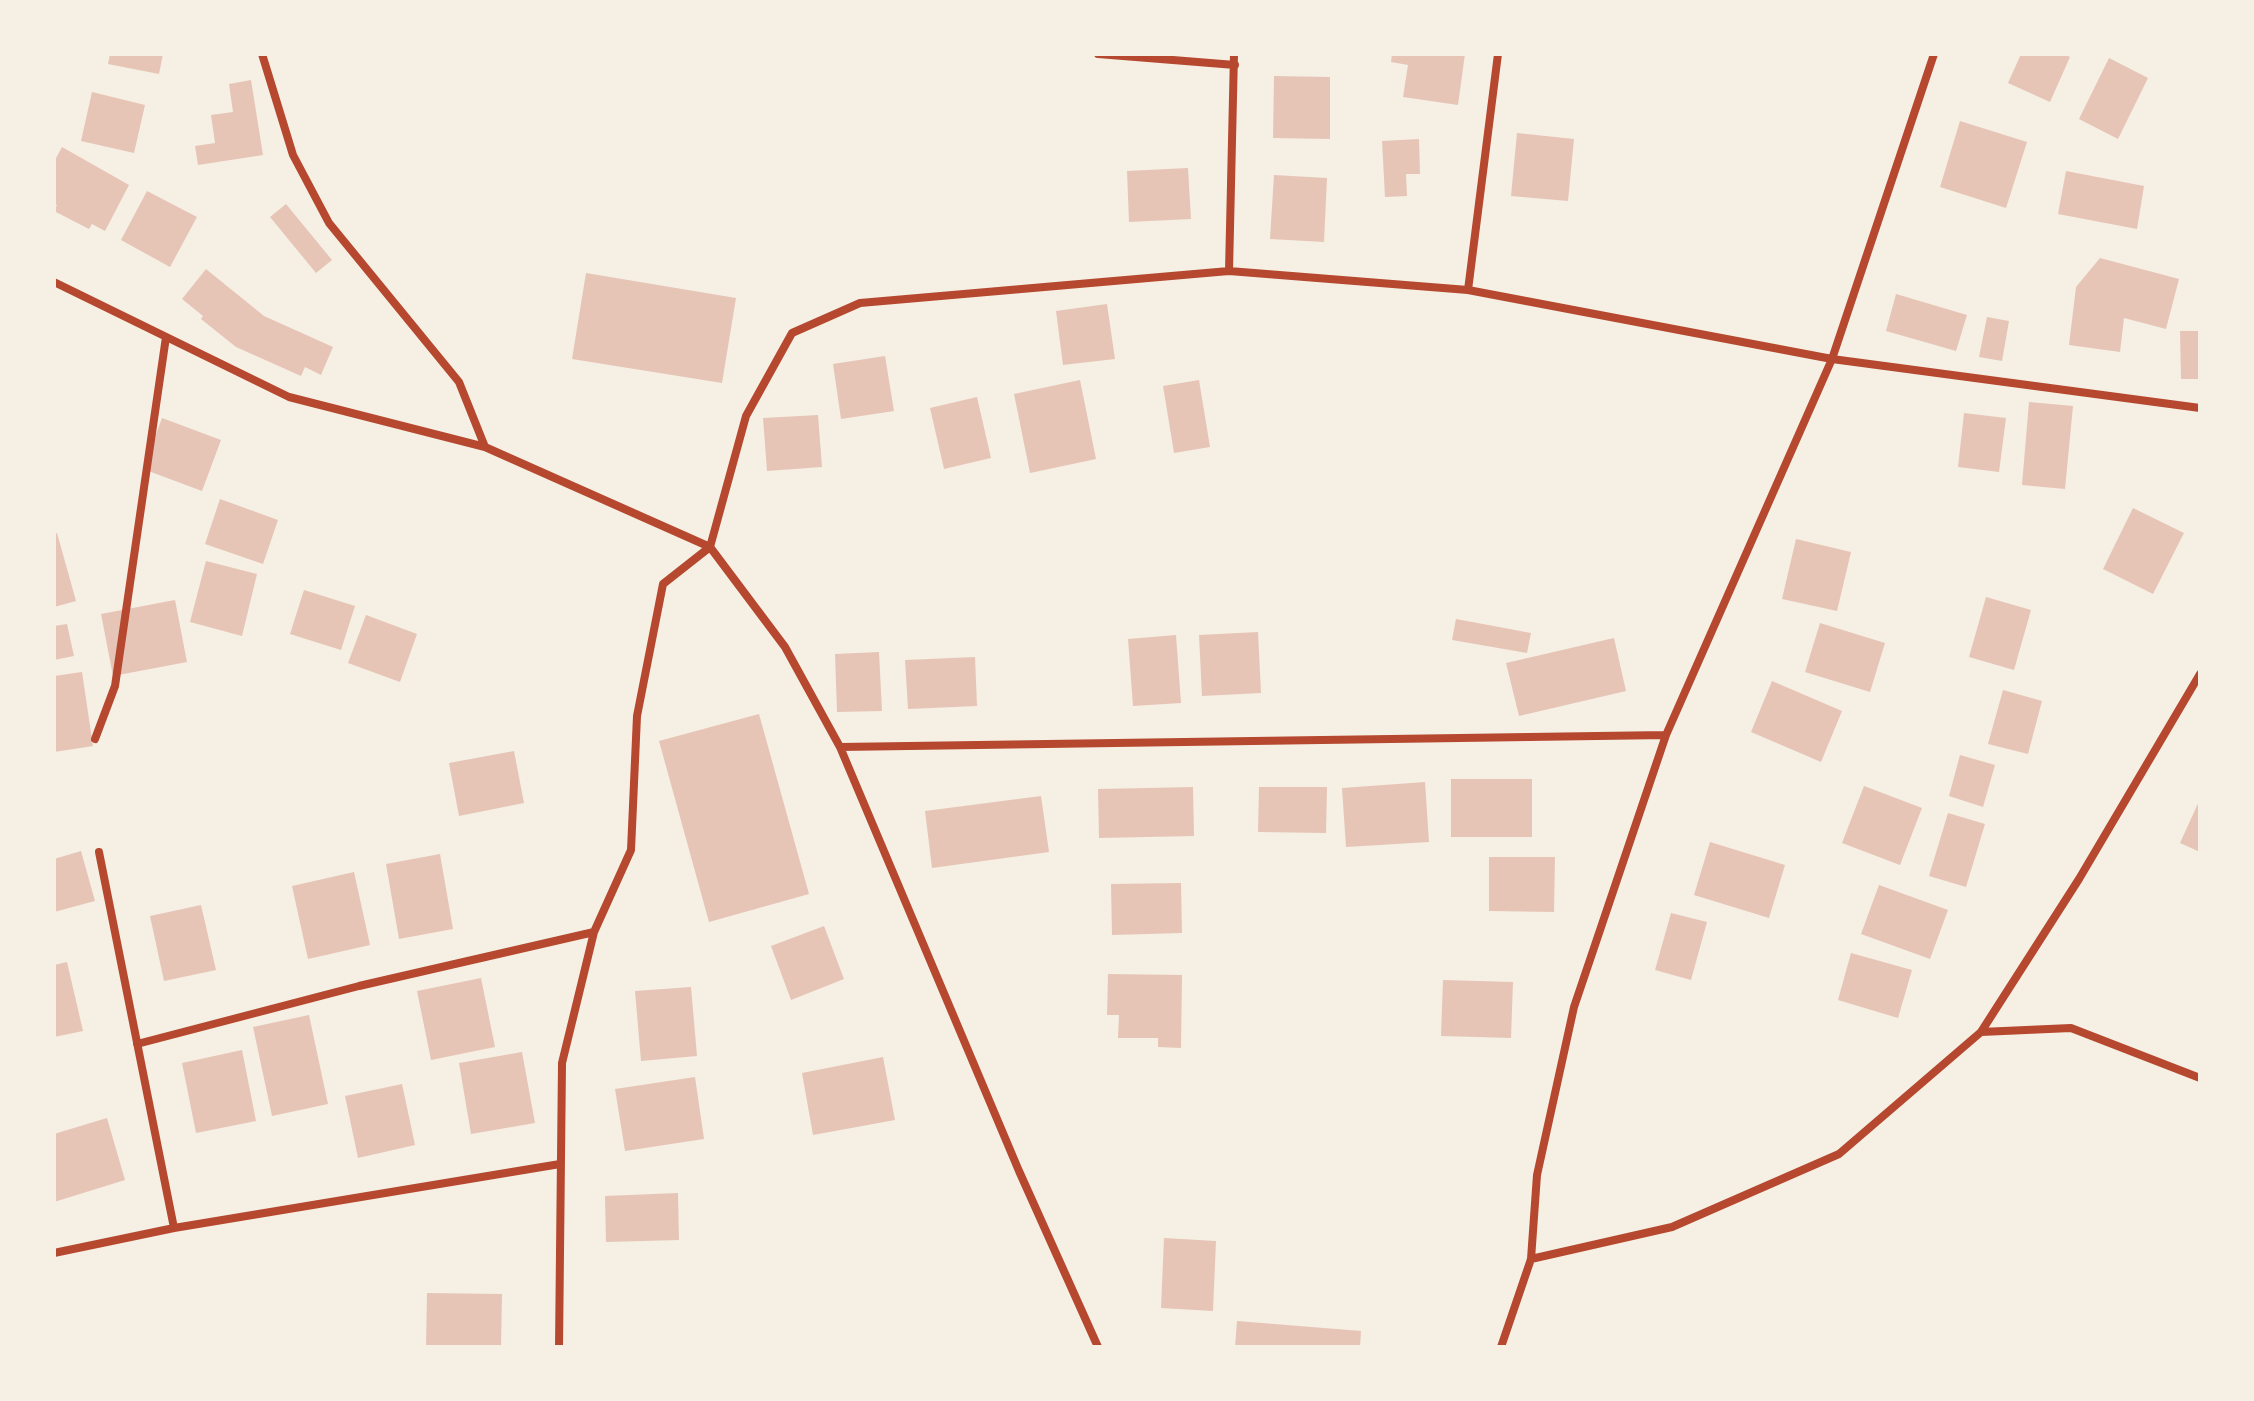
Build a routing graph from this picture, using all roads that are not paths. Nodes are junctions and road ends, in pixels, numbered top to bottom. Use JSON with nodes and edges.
{"nodes":[{"id":1,"x":262,"y":54,"type":"edge"},
{"id":2,"x":1098,"y":54,"type":"edge"},
{"id":3,"x":1234,"y":54,"type":"edge"},
{"id":4,"x":1498,"y":54,"type":"edge"},
{"id":5,"x":1934,"y":54,"type":"edge"},
{"id":6,"x":1235,"y":65,"type":"junction"},
{"id":7,"x":1229,"y":271,"type":"junction"},
{"id":8,"x":54,"y":282,"type":"edge"},
{"id":9,"x":1468,"y":290,"type":"junction"},
{"id":10,"x":166,"y":337,"type":"junction"},
{"id":11,"x":1832,"y":359,"type":"junction"},
{"id":12,"x":2200,"y":408,"type":"edge"},
{"id":13,"x":485,"y":447,"type":"junction"},
{"id":14,"x":710,"y":547,"type":"junction"},
{"id":15,"x":2200,"y":674,"type":"edge"},
{"id":16,"x":1666,"y":735,"type":"junction"},
{"id":17,"x":95,"y":739,"type":"dead end"},
{"id":18,"x":840,"y":747,"type":"junction"},
{"id":19,"x":99,"y":852,"type":"dead end"},
{"id":20,"x":594,"y":932,"type":"junction"},
{"id":21,"x":1981,"y":1032,"type":"junction"},
{"id":22,"x":137,"y":1044,"type":"junction"},
{"id":23,"x":2200,"y":1078,"type":"edge"},
{"id":24,"x":560,"y":1164,"type":"junction"},
{"id":25,"x":174,"y":1228,"type":"junction"},
{"id":26,"x":54,"y":1253,"type":"edge"},
{"id":27,"x":1531,"y":1259,"type":"junction"},
{"id":28,"x":559,"y":1347,"type":"edge"},
{"id":29,"x":1098,"y":1347,"type":"edge"},
{"id":30,"x":1501,"y":1347,"type":"edge"}],
"edges":[{"from":1,"to":13,"type":"street"},
{"from":2,"to":6,"type":"street"},
{"from":3,"to":6,"type":"street"},
{"from":4,"to":9,"type":"street"},
{"from":5,"to":11,"type":"street"},
{"from":6,"to":7,"type":"street"},
{"from":7,"to":9,"type":"street"},
{"from":7,"to":14,"type":"street"},
{"from":8,"to":10,"type":"street"},
{"from":9,"to":11,"type":"street"},
{"from":10,"to":13,"type":"street"},
{"from":10,"to":17,"type":"street"},
{"from":11,"to":12,"type":"street"},
{"from":11,"to":16,"type":"street"},
{"from":13,"to":14,"type":"street"},
{"from":14,"to":18,"type":"street"},
{"from":14,"to":20,"type":"street"},
{"from":15,"to":21,"type":"street"},
{"from":16,"to":18,"type":"street"},
{"from":16,"to":27,"type":"street"},
{"from":18,"to":29,"type":"street"},
{"from":19,"to":22,"type":"street"},
{"from":20,"to":22,"type":"street"},
{"from":20,"to":24,"type":"street"},
{"from":21,"to":23,"type":"street"},
{"from":21,"to":27,"type":"street"},
{"from":22,"to":25,"type":"street"},
{"from":24,"to":25,"type":"street"},
{"from":24,"to":28,"type":"street"},
{"from":25,"to":26,"type":"street"},
{"from":27,"to":30,"type":"street"}]}
